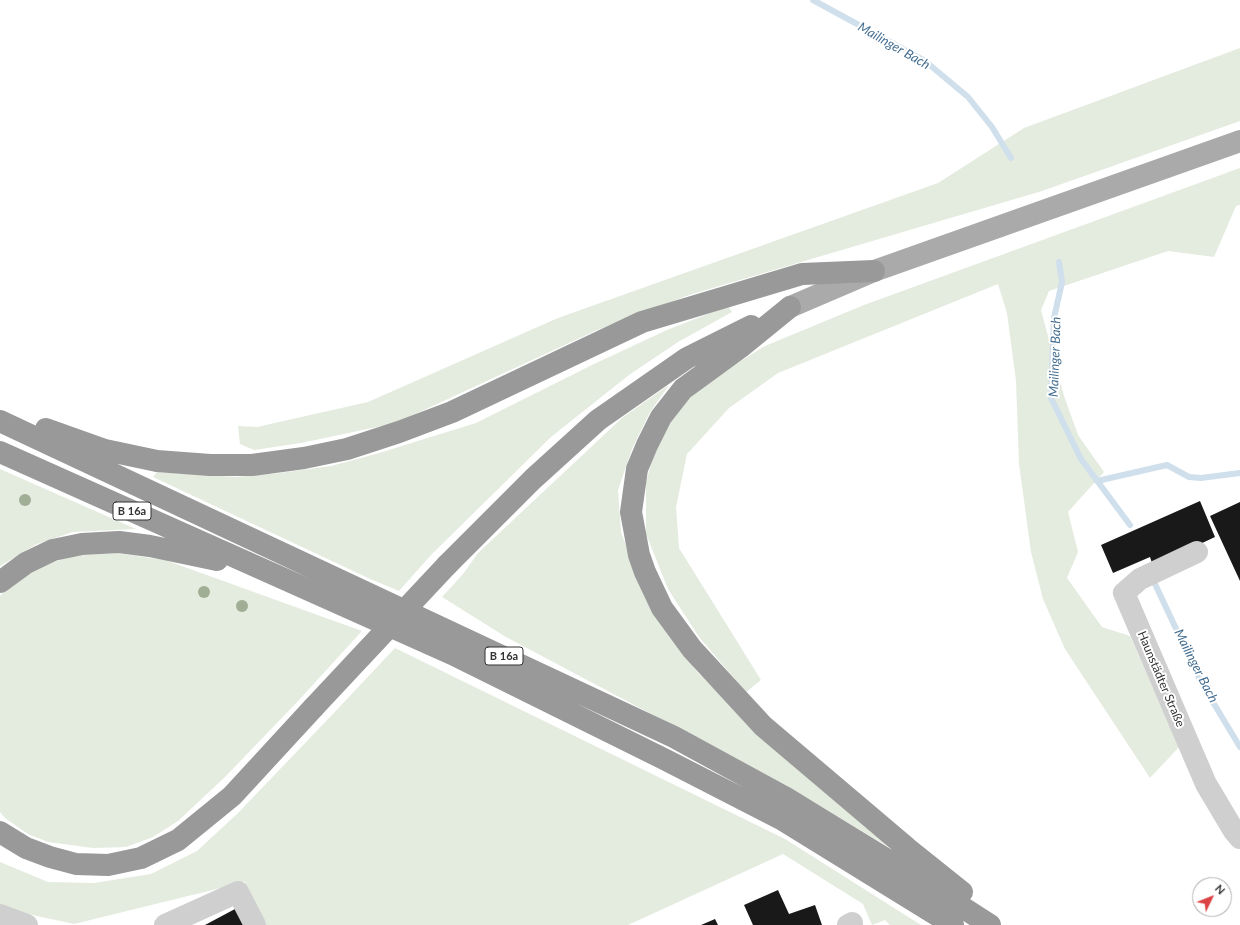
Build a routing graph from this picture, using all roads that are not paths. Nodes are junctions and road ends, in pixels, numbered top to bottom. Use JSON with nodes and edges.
{"nodes":[{"id":1,"x":1240,"y":141,"type":"edge"},
{"id":2,"x":874,"y":271,"type":"junction"},
{"id":3,"x":790,"y":307,"type":"junction"},
{"id":4,"x":0,"y":413,"type":"edge"},
{"id":5,"x":0,"y":421,"type":"edge"},
{"id":6,"x":0,"y":452,"type":"edge"},
{"id":7,"x":1197,"y":552,"type":"dead end"},
{"id":8,"x":263,"y":570,"type":"junction"},
{"id":9,"x":0,"y":582,"type":"edge"},
{"id":10,"x":0,"y":832,"type":"edge"},
{"id":11,"x":1240,"y":838,"type":"edge"},
{"id":12,"x":0,"y":915,"type":"edge"},
{"id":13,"x":24,"y":924,"type":"edge"},
{"id":14,"x":165,"y":925,"type":"edge"},
{"id":15,"x":255,"y":925,"type":"edge"},
{"id":16,"x":953,"y":925,"type":"edge"},
{"id":17,"x":990,"y":925,"type":"edge"},
{"id":18,"x":1003,"y":925,"type":"edge"}],
"edges":[{"from":1,"to":2,"type":"main road"},
{"from":2,"to":3,"type":"main road"},
{"from":2,"to":4,"type":"highway"},
{"from":3,"to":10,"type":"highway","bridge":true},
{"from":3,"to":18,"type":"highway"},
{"from":5,"to":17,"type":"highway","number":"B 16a"},
{"from":6,"to":8,"type":"highway","number":"B 16a"},
{"from":7,"to":11,"type":"street","name":"Haunstädter Straße"},
{"from":8,"to":9,"type":"highway"},
{"from":8,"to":16,"type":"highway","number":"B 16a"},
{"from":12,"to":13,"type":"street"},
{"from":14,"to":15,"type":"street"}]}
